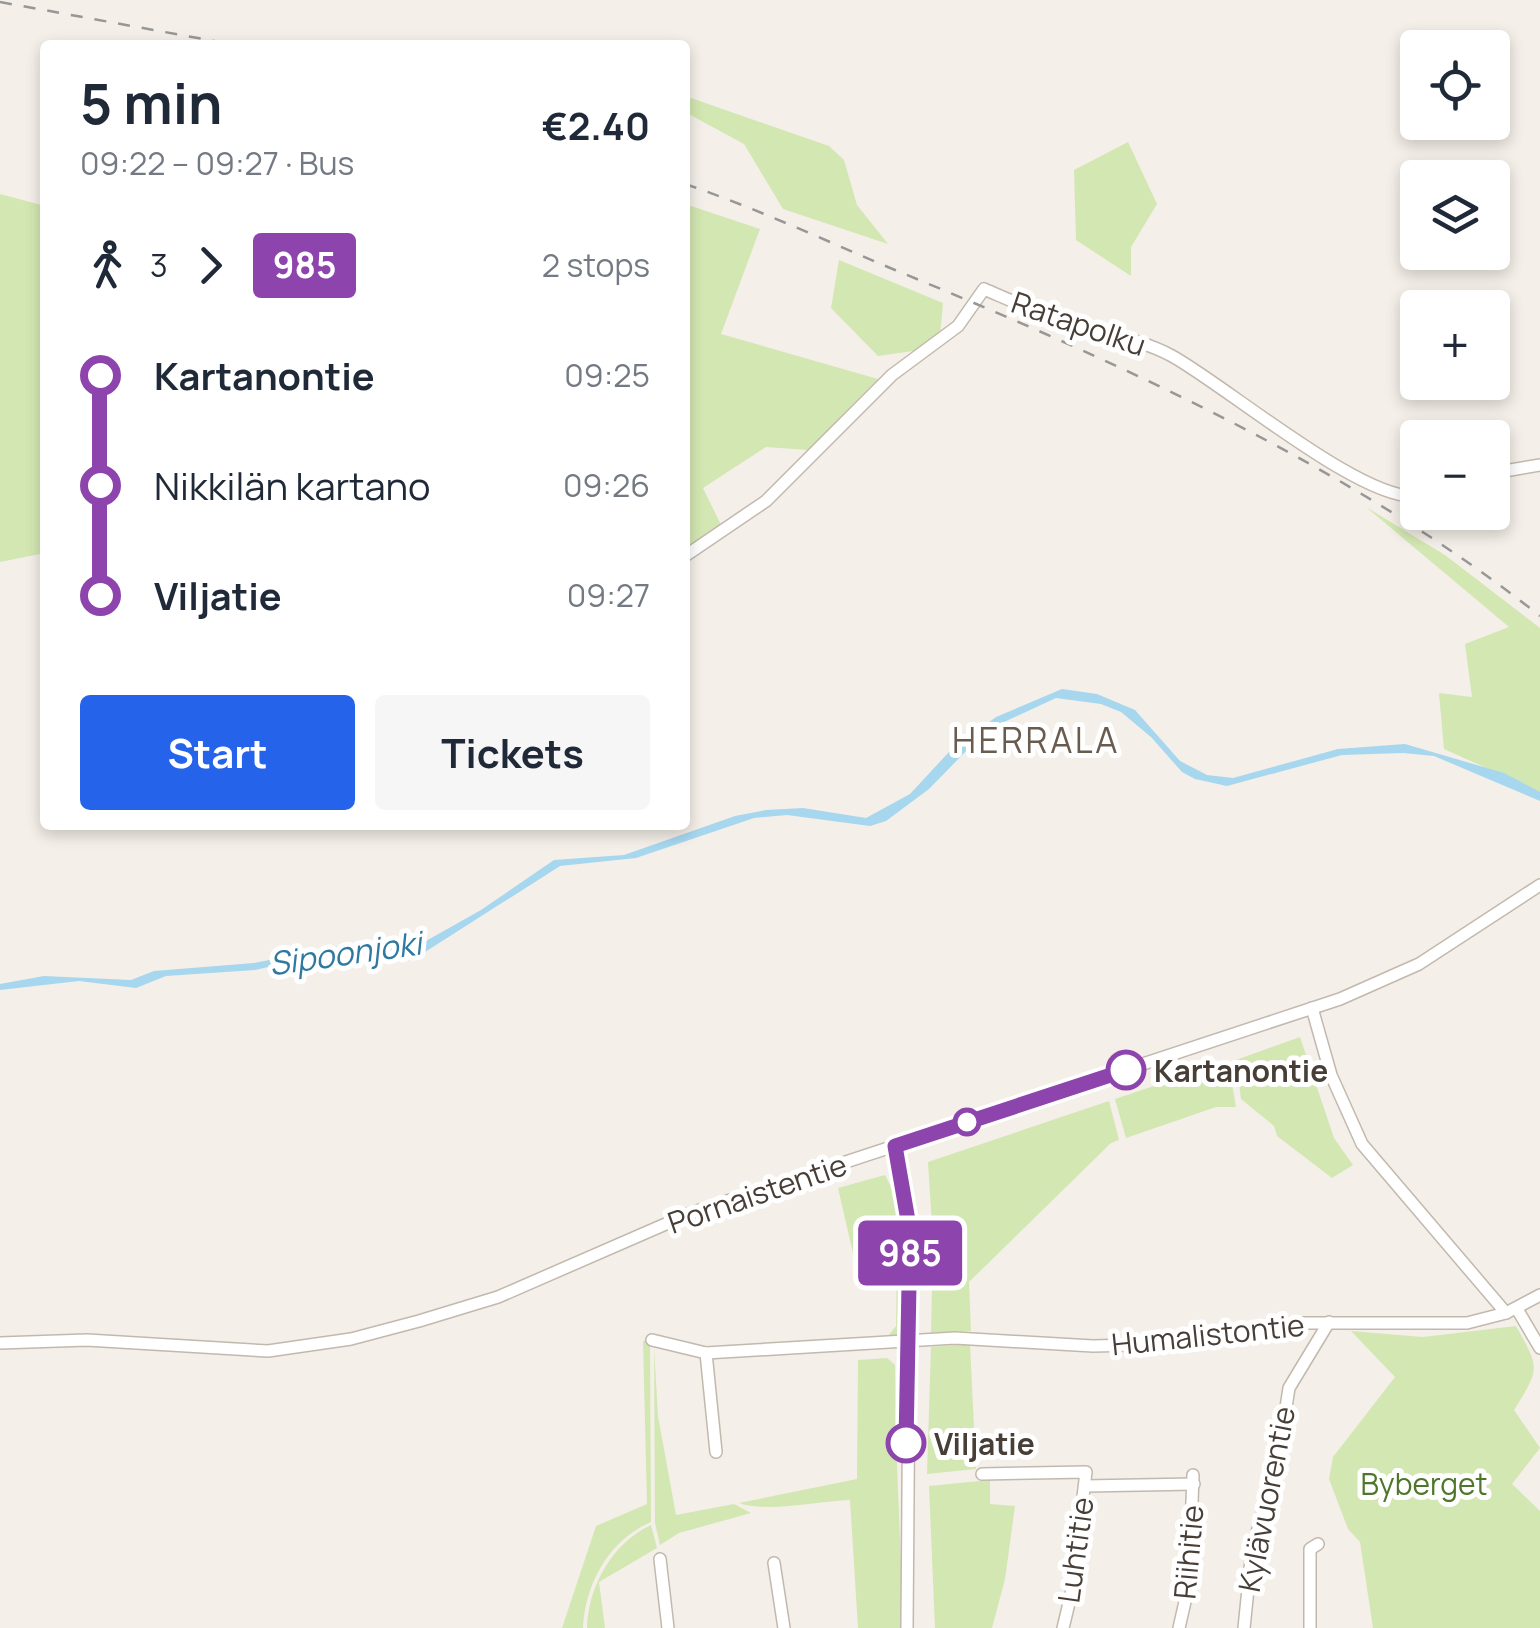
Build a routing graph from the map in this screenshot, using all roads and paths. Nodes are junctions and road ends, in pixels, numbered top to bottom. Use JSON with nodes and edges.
{"nodes":[{"id":1,"x":1540,"y":465,"type":"edge"},
{"id":2,"x":1510,"y":470,"type":"edge"},
{"id":3,"x":1400,"y":496,"type":"edge"},
{"id":4,"x":690,"y":553,"type":"edge"},
{"id":5,"x":1540,"y":885,"type":"edge"},
{"id":6,"x":1312,"y":1008,"type":"junction"},
{"id":7,"x":895,"y":1146,"type":"junction"},
{"id":8,"x":1540,"y":1296,"type":"edge"},
{"id":9,"x":1511,"y":1311,"type":"junction"},
{"id":10,"x":1329,"y":1322,"type":"junction"},
{"id":11,"x":652,"y":1340,"type":"dead end"},
{"id":12,"x":0,"y":1344,"type":"edge"},
{"id":13,"x":910,"y":1344,"type":"junction"},
{"id":14,"x":1540,"y":1348,"type":"edge"},
{"id":15,"x":706,"y":1353,"type":"junction"},
{"id":16,"x":716,"y":1452,"type":"dead end"},
{"id":17,"x":982,"y":1474,"type":"dead end"},
{"id":18,"x":1085,"y":1486,"type":"junction"},
{"id":19,"x":1318,"y":1544,"type":"dead end"},
{"id":20,"x":660,"y":1559,"type":"dead end"},
{"id":21,"x":774,"y":1563,"type":"dead end"},
{"id":22,"x":668,"y":1628,"type":"edge"},
{"id":23,"x":784,"y":1628,"type":"edge"},
{"id":24,"x":907,"y":1628,"type":"edge"},
{"id":25,"x":1063,"y":1628,"type":"edge"},
{"id":26,"x":1179,"y":1628,"type":"edge"},
{"id":27,"x":1244,"y":1628,"type":"edge"},
{"id":28,"x":1310,"y":1628,"type":"edge"}],
"edges":[{"from":1,"to":2,"type":"street"},
{"from":3,"to":4,"type":"street","name":"Ratapolku"},
{"from":5,"to":6,"type":"street","name":"Pornaistentie"},
{"from":6,"to":7,"type":"street","name":"Pornaistentie"},
{"from":6,"to":9,"type":"street"},
{"from":7,"to":12,"type":"street","name":"Pornaistentie"},
{"from":7,"to":13,"type":"street"},
{"from":8,"to":9,"type":"street","name":"Humalistontie"},
{"from":9,"to":10,"type":"street","name":"Humalistontie"},
{"from":9,"to":14,"type":"street"},
{"from":10,"to":13,"type":"street","name":"Humalistontie"},
{"from":10,"to":27,"type":"street","name":"Kylävuorentie"},
{"from":11,"to":15,"type":"street"},
{"from":13,"to":15,"type":"street"},
{"from":13,"to":24,"type":"street"},
{"from":15,"to":16,"type":"street"},
{"from":17,"to":18,"type":"street","name":"Luhtitie"},
{"from":18,"to":25,"type":"street","name":"Luhtitie"},
{"from":18,"to":26,"type":"street","name":"Riihitie"},
{"from":19,"to":28,"type":"street"},
{"from":20,"to":22,"type":"street"},
{"from":21,"to":23,"type":"street"}]}
